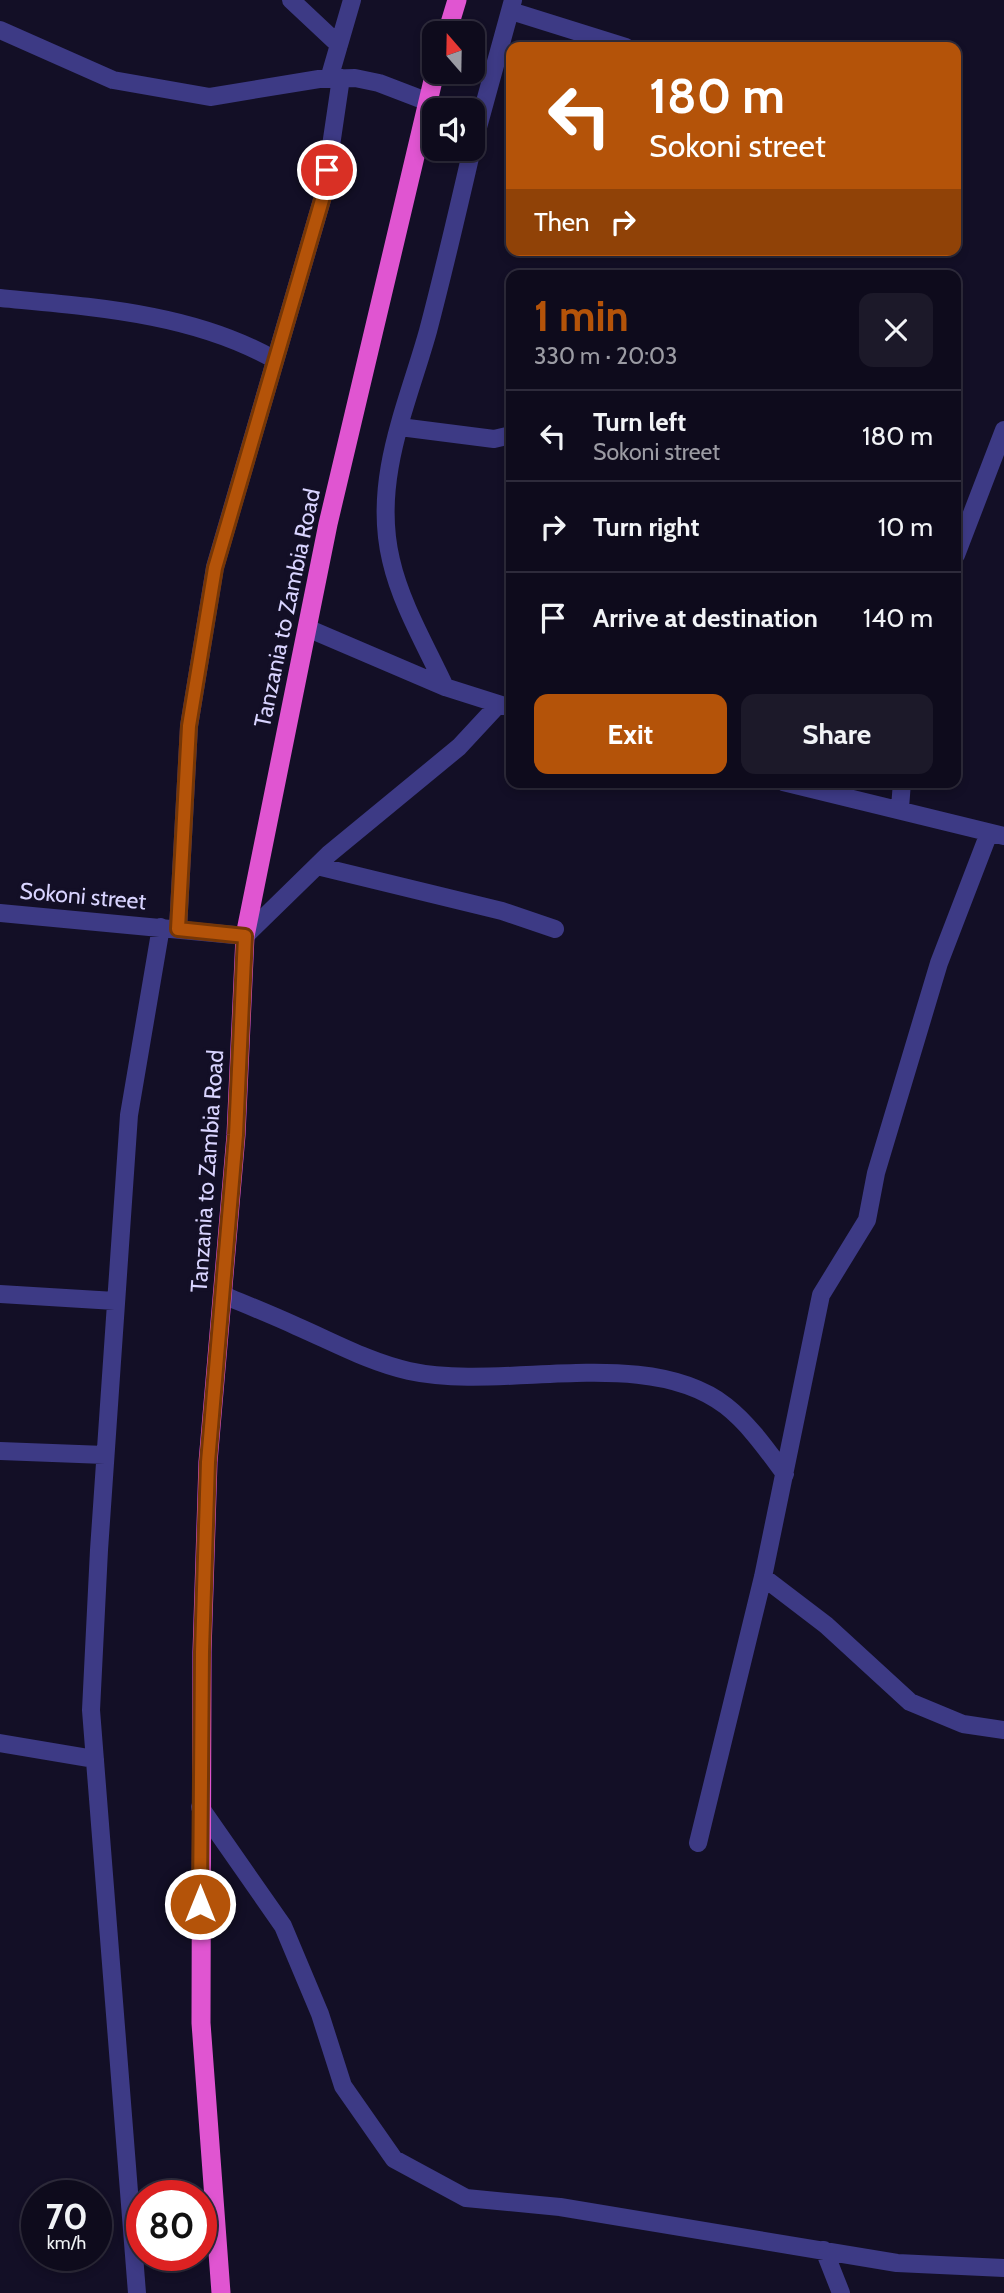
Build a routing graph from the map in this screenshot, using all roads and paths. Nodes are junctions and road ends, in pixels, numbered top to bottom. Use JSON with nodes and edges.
{"nodes":[{"id":1,"x":291,"y":0,"type":"edge"},
{"id":2,"x":352,"y":0,"type":"edge"},
{"id":3,"x":457,"y":0,"type":"edge"},
{"id":4,"x":512,"y":6,"type":"edge"},
{"id":5,"x":451,"y":21,"type":"edge"},
{"id":6,"x":0,"y":30,"type":"edge"},
{"id":7,"x":612,"y":42,"type":"edge"},
{"id":8,"x":339,"y":45,"type":"junction"},
{"id":9,"x":335,"y":79,"type":"junction"},
{"id":10,"x":422,"y":99,"type":"edge"},
{"id":11,"x":485,"y":103,"type":"edge"},
{"id":12,"x":422,"y":118,"type":"edge"},
{"id":13,"x":469,"y":161,"type":"edge"},
{"id":14,"x":0,"y":298,"type":"edge"},
{"id":15,"x":275,"y":360,"type":"junction"},
{"id":16,"x":400,"y":427,"type":"junction"},
{"id":17,"x":1004,"y":430,"type":"edge"},
{"id":18,"x":506,"y":436,"type":"edge"},
{"id":19,"x":961,"y":542,"type":"edge"},
{"id":20,"x":307,"y":628,"type":"junction"},
{"id":21,"x":445,"y":687,"type":"junction"},
{"id":22,"x":505,"y":706,"type":"edge"},
{"id":23,"x":837,"y":788,"type":"edge"},
{"id":24,"x":902,"y":788,"type":"edge"},
{"id":25,"x":900,"y":808,"type":"junction"},
{"id":26,"x":997,"y":834,"type":"edge"},
{"id":27,"x":317,"y":866,"type":"junction"},
{"id":28,"x":0,"y":913,"type":"edge"},
{"id":29,"x":170,"y":928,"type":"junction"},
{"id":30,"x":555,"y":929,"type":"dead end"},
{"id":31,"x":245,"y":936,"type":"junction"},
{"id":32,"x":0,"y":1294,"type":"edge"},
{"id":33,"x":223,"y":1295,"type":"junction"},
{"id":34,"x":115,"y":1301,"type":"junction"},
{"id":35,"x":0,"y":1451,"type":"edge"},
{"id":36,"x":105,"y":1455,"type":"junction"},
{"id":37,"x":785,"y":1474,"type":"junction"},
{"id":38,"x":763,"y":1577,"type":"junction"},
{"id":39,"x":1004,"y":1730,"type":"edge"},
{"id":40,"x":0,"y":1743,"type":"edge"},
{"id":41,"x":95,"y":1759,"type":"junction"},
{"id":42,"x":200,"y":1807,"type":"junction"},
{"id":43,"x":698,"y":1843,"type":"dead end"},
{"id":44,"x":824,"y":2250,"type":"junction"},
{"id":45,"x":1004,"y":2268,"type":"edge"},
{"id":46,"x":137,"y":2293,"type":"edge"},
{"id":47,"x":221,"y":2293,"type":"edge"},
{"id":48,"x":841,"y":2293,"type":"edge"}],
"edges":[{"from":1,"to":8,"type":"street"},
{"from":2,"to":8,"type":"street"},
{"from":3,"to":5,"type":"highway"},
{"from":4,"to":7,"type":"street"},
{"from":4,"to":11,"type":"street"},
{"from":6,"to":9,"type":"street"},
{"from":8,"to":9,"type":"street"},
{"from":9,"to":10,"type":"street"},
{"from":9,"to":15,"type":"street"},
{"from":12,"to":20,"type":"highway","name":"Tanzania to Zambia Road"},
{"from":13,"to":16,"type":"street"},
{"from":14,"to":15,"type":"street"},
{"from":15,"to":29,"type":"street"},
{"from":16,"to":18,"type":"street"},
{"from":16,"to":21,"type":"street"},
{"from":17,"to":19,"type":"street"},
{"from":20,"to":21,"type":"street"},
{"from":20,"to":31,"type":"highway","name":"Tanzania to Zambia Road"},
{"from":21,"to":22,"type":"street"},
{"from":22,"to":27,"type":"street"},
{"from":23,"to":25,"type":"street"},
{"from":24,"to":25,"type":"street"},
{"from":25,"to":26,"type":"street"},
{"from":26,"to":37,"type":"street"},
{"from":27,"to":30,"type":"street"},
{"from":27,"to":31,"type":"street"},
{"from":28,"to":29,"type":"street","name":"Sokoni street"},
{"from":29,"to":31,"type":"street","name":"Sokoni street"},
{"from":29,"to":34,"type":"street"},
{"from":31,"to":33,"type":"highway","name":"Tanzania to Zambia Road"},
{"from":32,"to":34,"type":"street"},
{"from":33,"to":37,"type":"street"},
{"from":33,"to":42,"type":"highway","name":"Tanzania to Zambia Road"},
{"from":34,"to":36,"type":"street"},
{"from":35,"to":36,"type":"street"},
{"from":36,"to":41,"type":"street"},
{"from":37,"to":38,"type":"street"},
{"from":38,"to":39,"type":"street"},
{"from":38,"to":43,"type":"street"},
{"from":40,"to":41,"type":"street"},
{"from":41,"to":46,"type":"street"},
{"from":42,"to":44,"type":"street"},
{"from":42,"to":47,"type":"highway","name":"Tanzania to Zambia Road"},
{"from":44,"to":45,"type":"street"},
{"from":44,"to":48,"type":"street"}]}
